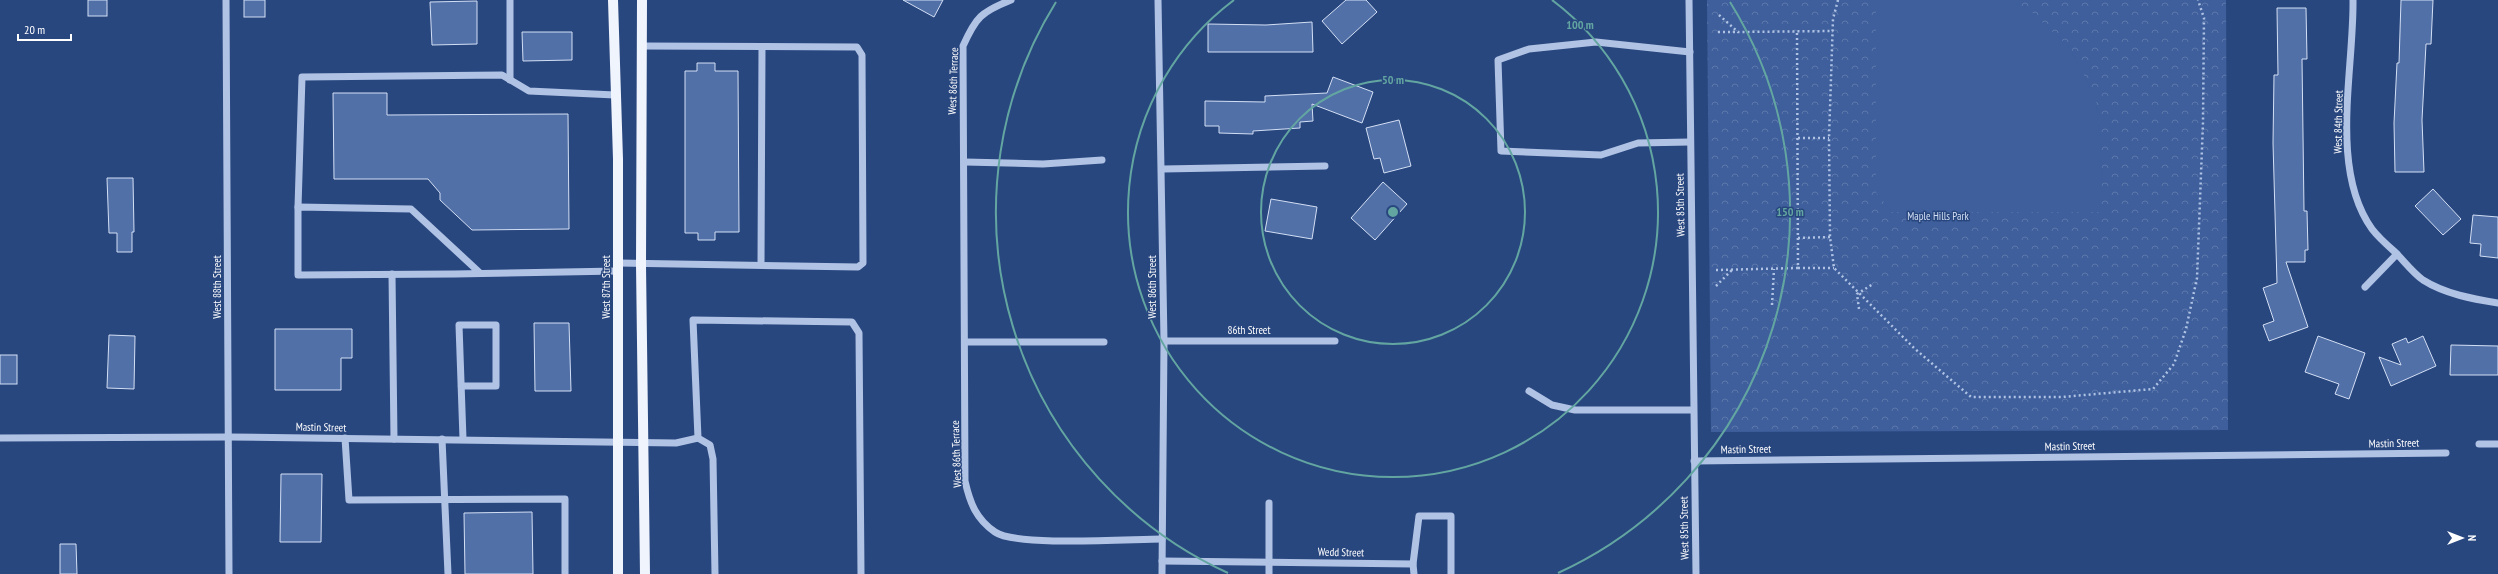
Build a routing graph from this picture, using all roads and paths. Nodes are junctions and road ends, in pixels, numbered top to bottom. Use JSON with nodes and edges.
{"nodes":[{"id":1,"x":226,"y":0,"type":"edge"},
{"id":2,"x":510,"y":0,"type":"edge"},
{"id":3,"x":613,"y":0,"type":"edge"},
{"id":4,"x":642,"y":0,"type":"edge"},
{"id":5,"x":1011,"y":0,"type":"edge"},
{"id":6,"x":1158,"y":0,"type":"edge"},
{"id":7,"x":1689,"y":0,"type":"edge"},
{"id":8,"x":1838,"y":0,"type":"edge"},
{"id":9,"x":2198,"y":0,"type":"edge"},
{"id":10,"x":2354,"y":0,"type":"edge"},
{"id":11,"x":1719,"y":15,"type":"dead end"},
{"id":12,"x":1833,"y":31,"type":"junction"},
{"id":13,"x":1718,"y":32,"type":"dead end"},
{"id":14,"x":1738,"y":32,"type":"junction"},
{"id":15,"x":1797,"y":32,"type":"junction"},
{"id":16,"x":642,"y":46,"type":"junction"},
{"id":17,"x":762,"y":47,"type":"junction"},
{"id":18,"x":1690,"y":52,"type":"junction"},
{"id":19,"x":510,"y":80,"type":"junction"},
{"id":20,"x":614,"y":95,"type":"junction"},
{"id":21,"x":1798,"y":138,"type":"junction"},
{"id":22,"x":1829,"y":138,"type":"junction"},
{"id":23,"x":1690,"y":142,"type":"junction"},
{"id":24,"x":1102,"y":160,"type":"dead end"},
{"id":25,"x":965,"y":162,"type":"junction"},
{"id":26,"x":1325,"y":166,"type":"dead end"},
{"id":27,"x":1162,"y":169,"type":"junction"},
{"id":28,"x":298,"y":207,"type":"junction"},
{"id":29,"x":1830,"y":237,"type":"junction"},
{"id":30,"x":1798,"y":238,"type":"junction"},
{"id":31,"x":2397,"y":254,"type":"junction"},
{"id":32,"x":641,"y":262,"type":"junction"},
{"id":33,"x":761,"y":265,"type":"junction"},
{"id":34,"x":618,"y":267,"type":"junction"},
{"id":35,"x":1774,"y":268,"type":"junction"},
{"id":36,"x":1798,"y":268,"type":"junction"},
{"id":37,"x":1834,"y":268,"type":"junction"},
{"id":38,"x":1732,"y":269,"type":"junction"},
{"id":39,"x":1716,"y":270,"type":"dead end"},
{"id":40,"x":480,"y":273,"type":"junction"},
{"id":41,"x":392,"y":274,"type":"junction"},
{"id":42,"x":1873,"y":284,"type":"dead end"},
{"id":43,"x":1716,"y":286,"type":"dead end"},
{"id":44,"x":2365,"y":287,"type":"dead end"},
{"id":45,"x":1857,"y":294,"type":"junction"},
{"id":46,"x":2498,"y":303,"type":"edge"},
{"id":47,"x":1772,"y":305,"type":"dead end"},
{"id":48,"x":1859,"y":309,"type":"dead end"},
{"id":49,"x":1164,"y":341,"type":"junction"},
{"id":50,"x":1335,"y":341,"type":"dead end"},
{"id":51,"x":965,"y":342,"type":"junction"},
{"id":52,"x":1104,"y":342,"type":"dead end"},
{"id":53,"x":461,"y":386,"type":"junction"},
{"id":54,"x":1529,"y":391,"type":"dead end"},
{"id":55,"x":1694,"y":410,"type":"junction"},
{"id":56,"x":230,"y":437,"type":"junction"},
{"id":57,"x":0,"y":438,"type":"edge"},
{"id":58,"x":345,"y":438,"type":"junction"},
{"id":59,"x":698,"y":438,"type":"junction"},
{"id":60,"x":394,"y":439,"type":"junction"},
{"id":61,"x":442,"y":439,"type":"junction"},
{"id":62,"x":463,"y":439,"type":"junction"},
{"id":63,"x":619,"y":441,"type":"junction"},
{"id":64,"x":642,"y":441,"type":"junction"},
{"id":65,"x":2479,"y":444,"type":"dead end"},
{"id":66,"x":2498,"y":444,"type":"edge"},
{"id":67,"x":2446,"y":453,"type":"dead end"},
{"id":68,"x":1694,"y":461,"type":"junction"},
{"id":69,"x":445,"y":500,"type":"junction"},
{"id":70,"x":1269,"y":503,"type":"dead end"},
{"id":71,"x":1162,"y":539,"type":"junction"},
{"id":72,"x":1162,"y":561,"type":"junction"},
{"id":73,"x":1269,"y":562,"type":"junction"},
{"id":74,"x":1413,"y":564,"type":"junction"},
{"id":75,"x":229,"y":574,"type":"edge"},
{"id":76,"x":448,"y":574,"type":"edge"},
{"id":77,"x":565,"y":574,"type":"edge"},
{"id":78,"x":618,"y":574,"type":"edge"},
{"id":79,"x":645,"y":574,"type":"edge"},
{"id":80,"x":715,"y":574,"type":"edge"},
{"id":81,"x":861,"y":574,"type":"edge"},
{"id":82,"x":1162,"y":574,"type":"edge"},
{"id":83,"x":1269,"y":574,"type":"edge"},
{"id":84,"x":1414,"y":574,"type":"edge"},
{"id":85,"x":1451,"y":574,"type":"edge"},
{"id":86,"x":1696,"y":574,"type":"edge"}],
"edges":[{"from":1,"to":56,"type":"street","name":"West 88th Street"},
{"from":2,"to":19,"type":"street"},
{"from":3,"to":20,"type":"main road","name":"West 87th Street"},
{"from":4,"to":16,"type":"main road"},
{"from":5,"to":25,"type":"street","name":"West 86th Terrace"},
{"from":6,"to":27,"type":"street","name":"West 86th Street"},
{"from":7,"to":18,"type":"street","name":"West 85th Street"},
{"from":8,"to":12,"type":"path"},
{"from":9,"to":45,"type":"path"},
{"from":10,"to":31,"type":"street","name":"West 84th Street"},
{"from":11,"to":14,"type":"path"},
{"from":12,"to":15,"type":"path"},
{"from":12,"to":22,"type":"path"},
{"from":13,"to":14,"type":"path"},
{"from":14,"to":15,"type":"path"},
{"from":15,"to":21,"type":"path"},
{"from":16,"to":17,"type":"street"},
{"from":16,"to":32,"type":"main road"},
{"from":17,"to":33,"type":"street"},
{"from":17,"to":33,"type":"street"},
{"from":18,"to":23,"type":"street","name":"West 85th Street"},
{"from":18,"to":23,"type":"street"},
{"from":19,"to":20,"type":"street"},
{"from":19,"to":28,"type":"street"},
{"from":20,"to":34,"type":"main road","name":"West 87th Street"},
{"from":21,"to":22,"type":"path"},
{"from":21,"to":30,"type":"path"},
{"from":22,"to":29,"type":"path"},
{"from":23,"to":55,"type":"street","name":"West 85th Street"},
{"from":24,"to":25,"type":"street"},
{"from":25,"to":51,"type":"street","name":"West 86th Terrace"},
{"from":26,"to":27,"type":"street"},
{"from":27,"to":49,"type":"street","name":"West 86th Street"},
{"from":28,"to":40,"type":"street"},
{"from":28,"to":41,"type":"street"},
{"from":29,"to":30,"type":"path"},
{"from":29,"to":37,"type":"path"},
{"from":30,"to":36,"type":"path"},
{"from":31,"to":44,"type":"street"},
{"from":31,"to":46,"type":"street","name":"West 84th Street"},
{"from":32,"to":33,"type":"street"},
{"from":32,"to":34,"type":"street"},
{"from":32,"to":64,"type":"main road"},
{"from":34,"to":40,"type":"street"},
{"from":34,"to":63,"type":"main road","name":"West 87th Street"},
{"from":35,"to":36,"type":"path"},
{"from":35,"to":38,"type":"path"},
{"from":35,"to":47,"type":"path"},
{"from":36,"to":37,"type":"path"},
{"from":37,"to":45,"type":"path"},
{"from":38,"to":39,"type":"path"},
{"from":38,"to":43,"type":"path"},
{"from":40,"to":41,"type":"street"},
{"from":41,"to":60,"type":"street"},
{"from":42,"to":45,"type":"path"},
{"from":45,"to":48,"type":"path"},
{"from":49,"to":50,"type":"street","name":"86th Street"},
{"from":49,"to":71,"type":"street","name":"West 86th Street"},
{"from":51,"to":52,"type":"street"},
{"from":51,"to":71,"type":"street","name":"West 86th Terrace"},
{"from":53,"to":53,"type":"street"},
{"from":53,"to":62,"type":"street"},
{"from":54,"to":55,"type":"street"},
{"from":55,"to":68,"type":"street","name":"West 85th Street"},
{"from":56,"to":57,"type":"street","name":"Mastin Street"},
{"from":56,"to":58,"type":"street","name":"Mastin Street"},
{"from":56,"to":75,"type":"street","name":"West 88th Street"},
{"from":58,"to":60,"type":"street","name":"Mastin Street"},
{"from":58,"to":69,"type":"street"},
{"from":59,"to":64,"type":"street","name":"Mastin Street"},
{"from":59,"to":80,"type":"street"},
{"from":59,"to":81,"type":"street"},
{"from":60,"to":61,"type":"street","name":"Mastin Street"},
{"from":61,"to":62,"type":"street","name":"Mastin Street"},
{"from":61,"to":69,"type":"street"},
{"from":62,"to":63,"type":"street","name":"Mastin Street"},
{"from":63,"to":64,"type":"street","name":"Mastin Street"},
{"from":63,"to":78,"type":"main road","name":"West 87th Street"},
{"from":64,"to":79,"type":"main road"},
{"from":65,"to":66,"type":"street"},
{"from":67,"to":68,"type":"street","name":"Mastin Street"},
{"from":68,"to":86,"type":"street","name":"West 85th Street"},
{"from":69,"to":76,"type":"street"},
{"from":69,"to":77,"type":"street"},
{"from":70,"to":73,"type":"street"},
{"from":71,"to":72,"type":"street","name":"West 86th Street"},
{"from":72,"to":73,"type":"street","name":"Wedd Street"},
{"from":72,"to":82,"type":"street","name":"West 86th Street"},
{"from":73,"to":74,"type":"street","name":"Wedd Street"},
{"from":73,"to":83,"type":"street"},
{"from":74,"to":84,"type":"street"},
{"from":74,"to":85,"type":"street"}]}
